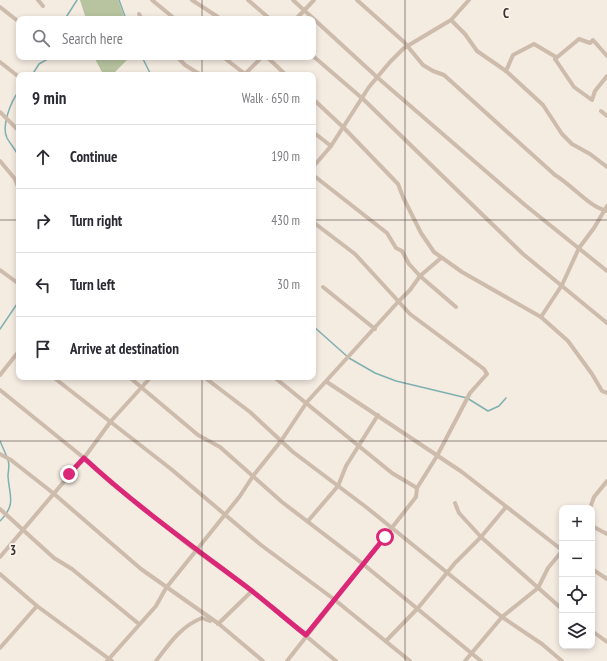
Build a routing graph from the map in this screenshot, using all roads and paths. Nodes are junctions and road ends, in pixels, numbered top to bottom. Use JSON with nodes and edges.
{"nodes":[{"id":1,"x":38,"y":0,"type":"edge"},
{"id":2,"x":152,"y":0,"type":"edge"},
{"id":3,"x":192,"y":0,"type":"edge"},
{"id":4,"x":248,"y":0,"type":"edge"},
{"id":5,"x":294,"y":0,"type":"edge"},
{"id":6,"x":314,"y":0,"type":"edge"},
{"id":7,"x":357,"y":0,"type":"edge"},
{"id":8,"x":469,"y":0,"type":"edge"},
{"id":9,"x":43,"y":6,"type":"dead end"},
{"id":10,"x":0,"y":7,"type":"edge"},
{"id":11,"x":305,"y":10,"type":"junction"},
{"id":12,"x":171,"y":16,"type":"edge"},
{"id":13,"x":216,"y":16,"type":"edge"},
{"id":14,"x":267,"y":16,"type":"edge"},
{"id":15,"x":299,"y":16,"type":"edge"},
{"id":16,"x":311,"y":16,"type":"edge"},
{"id":17,"x":16,"y":20,"type":"edge"},
{"id":18,"x":316,"y":20,"type":"edge"},
{"id":19,"x":451,"y":20,"type":"junction"},
{"id":20,"x":406,"y":47,"type":"junction"},
{"id":21,"x":607,"y":56,"type":"edge"},
{"id":22,"x":316,"y":59,"type":"edge"},
{"id":23,"x":180,"y":60,"type":"edge"},
{"id":24,"x":227,"y":60,"type":"edge"},
{"id":25,"x":259,"y":60,"type":"edge"},
{"id":26,"x":270,"y":60,"type":"edge"},
{"id":27,"x":555,"y":60,"type":"junction"},
{"id":28,"x":0,"y":62,"type":"edge"},
{"id":29,"x":506,"y":71,"type":"junction"},
{"id":30,"x":196,"y":72,"type":"edge"},
{"id":31,"x":242,"y":72,"type":"edge"},
{"id":32,"x":246,"y":72,"type":"edge"},
{"id":33,"x":283,"y":72,"type":"edge"},
{"id":34,"x":16,"y":75,"type":"edge"},
{"id":35,"x":607,"y":76,"type":"edge"},
{"id":36,"x":378,"y":78,"type":"junction"},
{"id":37,"x":363,"y":99,"type":"junction"},
{"id":38,"x":316,"y":102,"type":"edge"},
{"id":39,"x":601,"y":111,"type":"dead end"},
{"id":40,"x":0,"y":112,"type":"edge"},
{"id":41,"x":607,"y":116,"type":"edge"},
{"id":42,"x":16,"y":127,"type":"edge"},
{"id":43,"x":344,"y":128,"type":"junction"},
{"id":44,"x":316,"y":134,"type":"edge"},
{"id":45,"x":331,"y":146,"type":"junction"},
{"id":46,"x":0,"y":161,"type":"edge"},
{"id":47,"x":316,"y":164,"type":"edge"},
{"id":48,"x":607,"y":167,"type":"edge"},
{"id":49,"x":316,"y":177,"type":"edge"},
{"id":50,"x":16,"y":182,"type":"edge"},
{"id":51,"x":606,"y":209,"type":"edge"},
{"id":52,"x":316,"y":224,"type":"edge"},
{"id":53,"x":579,"y":248,"type":"junction"},
{"id":54,"x":441,"y":258,"type":"junction"},
{"id":55,"x":0,"y":270,"type":"edge"},
{"id":56,"x":607,"y":271,"type":"edge"},
{"id":57,"x":420,"y":276,"type":"junction"},
{"id":58,"x":16,"y":282,"type":"edge"},
{"id":59,"x":562,"y":286,"type":"junction"},
{"id":60,"x":323,"y":287,"type":"dead end"},
{"id":61,"x":398,"y":302,"type":"junction"},
{"id":62,"x":456,"y":307,"type":"dead end"},
{"id":63,"x":541,"y":317,"type":"junction"},
{"id":64,"x":607,"y":323,"type":"edge"},
{"id":65,"x":375,"y":329,"type":"junction"},
{"id":66,"x":16,"y":355,"type":"edge"},
{"id":67,"x":0,"y":374,"type":"edge"},
{"id":68,"x":57,"y":380,"type":"edge"},
{"id":69,"x":133,"y":380,"type":"edge"},
{"id":70,"x":148,"y":380,"type":"edge"},
{"id":71,"x":208,"y":380,"type":"edge"},
{"id":72,"x":278,"y":380,"type":"edge"},
{"id":73,"x":327,"y":382,"type":"junction"},
{"id":74,"x":141,"y":387,"type":"junction"},
{"id":75,"x":0,"y":390,"type":"edge"},
{"id":76,"x":607,"y":393,"type":"edge"},
{"id":77,"x":307,"y":402,"type":"junction"},
{"id":78,"x":378,"y":415,"type":"junction"},
{"id":79,"x":111,"y":421,"type":"junction"},
{"id":80,"x":281,"y":441,"type":"junction"},
{"id":81,"x":359,"y":447,"type":"junction"},
{"id":82,"x":0,"y":454,"type":"edge"},
{"id":83,"x":437,"y":456,"type":"junction"},
{"id":84,"x":84,"y":458,"type":"junction"},
{"id":85,"x":253,"y":476,"type":"junction"},
{"id":86,"x":607,"y":481,"type":"edge"},
{"id":87,"x":338,"y":486,"type":"junction"},
{"id":88,"x":417,"y":488,"type":"junction"},
{"id":89,"x":53,"y":493,"type":"junction"},
{"id":90,"x":455,"y":503,"type":"dead end"},
{"id":91,"x":591,"y":505,"type":"edge"},
{"id":92,"x":506,"y":507,"type":"junction"},
{"id":93,"x":2,"y":510,"type":"edge"},
{"id":94,"x":226,"y":514,"type":"junction"},
{"id":95,"x":308,"y":521,"type":"junction"},
{"id":96,"x":392,"y":528,"type":"junction"},
{"id":97,"x":595,"y":528,"type":"edge"},
{"id":98,"x":23,"y":530,"type":"junction"},
{"id":99,"x":607,"y":534,"type":"edge"},
{"id":100,"x":481,"y":537,"type":"junction"},
{"id":101,"x":559,"y":548,"type":"edge"},
{"id":102,"x":195,"y":550,"type":"junction"},
{"id":103,"x":559,"y":554,"type":"edge"},
{"id":104,"x":0,"y":558,"type":"edge"},
{"id":105,"x":364,"y":564,"type":"junction"},
{"id":106,"x":595,"y":571,"type":"edge"},
{"id":107,"x":447,"y":573,"type":"junction"},
{"id":108,"x":0,"y":574,"type":"edge"},
{"id":109,"x":607,"y":579,"type":"edge"},
{"id":110,"x":166,"y":588,"type":"junction"},
{"id":111,"x":538,"y":588,"type":"junction"},
{"id":112,"x":252,"y":591,"type":"junction"},
{"id":113,"x":335,"y":600,"type":"junction"},
{"id":114,"x":37,"y":606,"type":"junction"},
{"id":115,"x":559,"y":606,"type":"edge"},
{"id":116,"x":418,"y":608,"type":"junction"},
{"id":117,"x":502,"y":617,"type":"junction"},
{"id":118,"x":139,"y":624,"type":"junction"},
{"id":119,"x":219,"y":624,"type":"junction"},
{"id":120,"x":595,"y":633,"type":"edge"},
{"id":121,"x":306,"y":635,"type":"junction"},
{"id":122,"x":386,"y":641,"type":"junction"},
{"id":123,"x":607,"y":642,"type":"edge"},
{"id":124,"x":0,"y":648,"type":"edge"},
{"id":125,"x":472,"y":653,"type":"junction"},
{"id":126,"x":109,"y":660,"type":"edge"},
{"id":127,"x":156,"y":661,"type":"edge"},
{"id":128,"x":263,"y":661,"type":"edge"},
{"id":129,"x":287,"y":661,"type":"edge"},
{"id":130,"x":336,"y":661,"type":"edge"},
{"id":131,"x":410,"y":661,"type":"edge"},
{"id":132,"x":465,"y":661,"type":"edge"},
{"id":133,"x":481,"y":661,"type":"edge"},
{"id":134,"x":562,"y":661,"type":"edge"}],
"edges":[{"from":1,"to":9,"type":"street"},
{"from":2,"to":12,"type":"street"},
{"from":3,"to":13,"type":"street"},
{"from":4,"to":14,"type":"street"},
{"from":5,"to":11,"type":"street"},
{"from":6,"to":11,"type":"street"},
{"from":7,"to":20,"type":"street"},
{"from":8,"to":19,"type":"street"},
{"from":10,"to":17,"type":"street"},
{"from":11,"to":15,"type":"street"},
{"from":11,"to":16,"type":"street"},
{"from":18,"to":36,"type":"street"},
{"from":19,"to":20,"type":"street"},
{"from":19,"to":29,"type":"street"},
{"from":20,"to":36,"type":"street"},
{"from":20,"to":51,"type":"street"},
{"from":21,"to":27,"type":"street"},
{"from":22,"to":37,"type":"street"},
{"from":23,"to":30,"type":"street"},
{"from":24,"to":31,"type":"street"},
{"from":25,"to":32,"type":"street"},
{"from":26,"to":33,"type":"street"},
{"from":27,"to":29,"type":"street"},
{"from":27,"to":35,"type":"street"},
{"from":28,"to":34,"type":"street"},
{"from":29,"to":48,"type":"street"},
{"from":36,"to":37,"type":"street"},
{"from":36,"to":53,"type":"street"},
{"from":37,"to":43,"type":"street"},
{"from":37,"to":59,"type":"street"},
{"from":38,"to":43,"type":"street"},
{"from":39,"to":41,"type":"street"},
{"from":40,"to":42,"type":"street"},
{"from":43,"to":45,"type":"street"},
{"from":43,"to":54,"type":"street"},
{"from":44,"to":45,"type":"street"},
{"from":45,"to":47,"type":"street"},
{"from":46,"to":50,"type":"street"},
{"from":49,"to":57,"type":"street"},
{"from":51,"to":53,"type":"street"},
{"from":52,"to":61,"type":"street"},
{"from":53,"to":56,"type":"street"},
{"from":53,"to":59,"type":"street"},
{"from":54,"to":57,"type":"street"},
{"from":54,"to":63,"type":"street"},
{"from":55,"to":58,"type":"street"},
{"from":57,"to":61,"type":"street"},
{"from":57,"to":62,"type":"street"},
{"from":59,"to":63,"type":"street"},
{"from":59,"to":64,"type":"street"},
{"from":60,"to":65,"type":"street"},
{"from":61,"to":65,"type":"street"},
{"from":61,"to":83,"type":"street"},
{"from":63,"to":76,"type":"street"},
{"from":65,"to":73,"type":"street"},
{"from":66,"to":67,"type":"street"},
{"from":68,"to":79,"type":"street"},
{"from":69,"to":74,"type":"street"},
{"from":70,"to":74,"type":"street"},
{"from":71,"to":80,"type":"street"},
{"from":72,"to":77,"type":"street"},
{"from":73,"to":77,"type":"street"},
{"from":73,"to":78,"type":"street"},
{"from":74,"to":79,"type":"street"},
{"from":74,"to":85,"type":"street"},
{"from":75,"to":84,"type":"street"},
{"from":77,"to":80,"type":"street"},
{"from":77,"to":81,"type":"street"},
{"from":78,"to":81,"type":"street"},
{"from":78,"to":83,"type":"street"},
{"from":79,"to":84,"type":"street"},
{"from":79,"to":94,"type":"street"},
{"from":80,"to":85,"type":"street"},
{"from":80,"to":87,"type":"street"},
{"from":81,"to":87,"type":"street"},
{"from":81,"to":88,"type":"street"},
{"from":82,"to":89,"type":"street"},
{"from":83,"to":88,"type":"street"},
{"from":83,"to":92,"type":"street"},
{"from":84,"to":89,"type":"street"},
{"from":84,"to":102,"type":"street"},
{"from":85,"to":94,"type":"street"},
{"from":85,"to":95,"type":"street"},
{"from":86,"to":91,"type":"street"},
{"from":87,"to":95,"type":"street"},
{"from":87,"to":96,"type":"street"},
{"from":88,"to":96,"type":"street"},
{"from":89,"to":98,"type":"street"},
{"from":89,"to":110,"type":"street"},
{"from":90,"to":100,"type":"street"},
{"from":92,"to":100,"type":"street"},
{"from":92,"to":101,"type":"street"},
{"from":93,"to":98,"type":"street"},
{"from":94,"to":102,"type":"street"},
{"from":94,"to":113,"type":"street"},
{"from":95,"to":105,"type":"street"},
{"from":96,"to":105,"type":"street"},
{"from":96,"to":107,"type":"street"},
{"from":97,"to":99,"type":"street"},
{"from":98,"to":104,"type":"street"},
{"from":98,"to":118,"type":"street"},
{"from":100,"to":107,"type":"street"},
{"from":100,"to":111,"type":"street"},
{"from":102,"to":110,"type":"street"},
{"from":102,"to":112,"type":"street"},
{"from":103,"to":111,"type":"street"},
{"from":105,"to":113,"type":"street"},
{"from":105,"to":116,"type":"street"},
{"from":106,"to":109,"type":"street"},
{"from":107,"to":116,"type":"street"},
{"from":107,"to":117,"type":"street"},
{"from":108,"to":114,"type":"street"},
{"from":110,"to":118,"type":"street"},
{"from":110,"to":119,"type":"street"},
{"from":111,"to":115,"type":"street"},
{"from":111,"to":117,"type":"street"},
{"from":112,"to":119,"type":"street"},
{"from":112,"to":121,"type":"street"},
{"from":113,"to":121,"type":"street"},
{"from":113,"to":122,"type":"street"},
{"from":114,"to":124,"type":"street"},
{"from":114,"to":126,"type":"street"},
{"from":116,"to":122,"type":"street"},
{"from":116,"to":125,"type":"street"},
{"from":117,"to":125,"type":"street"},
{"from":117,"to":134,"type":"street"},
{"from":118,"to":126,"type":"street"},
{"from":119,"to":127,"type":"street"},
{"from":119,"to":128,"type":"street"},
{"from":120,"to":123,"type":"street"},
{"from":121,"to":129,"type":"street"},
{"from":121,"to":130,"type":"street"},
{"from":122,"to":131,"type":"street"},
{"from":125,"to":132,"type":"street"},
{"from":125,"to":133,"type":"street"}]}
